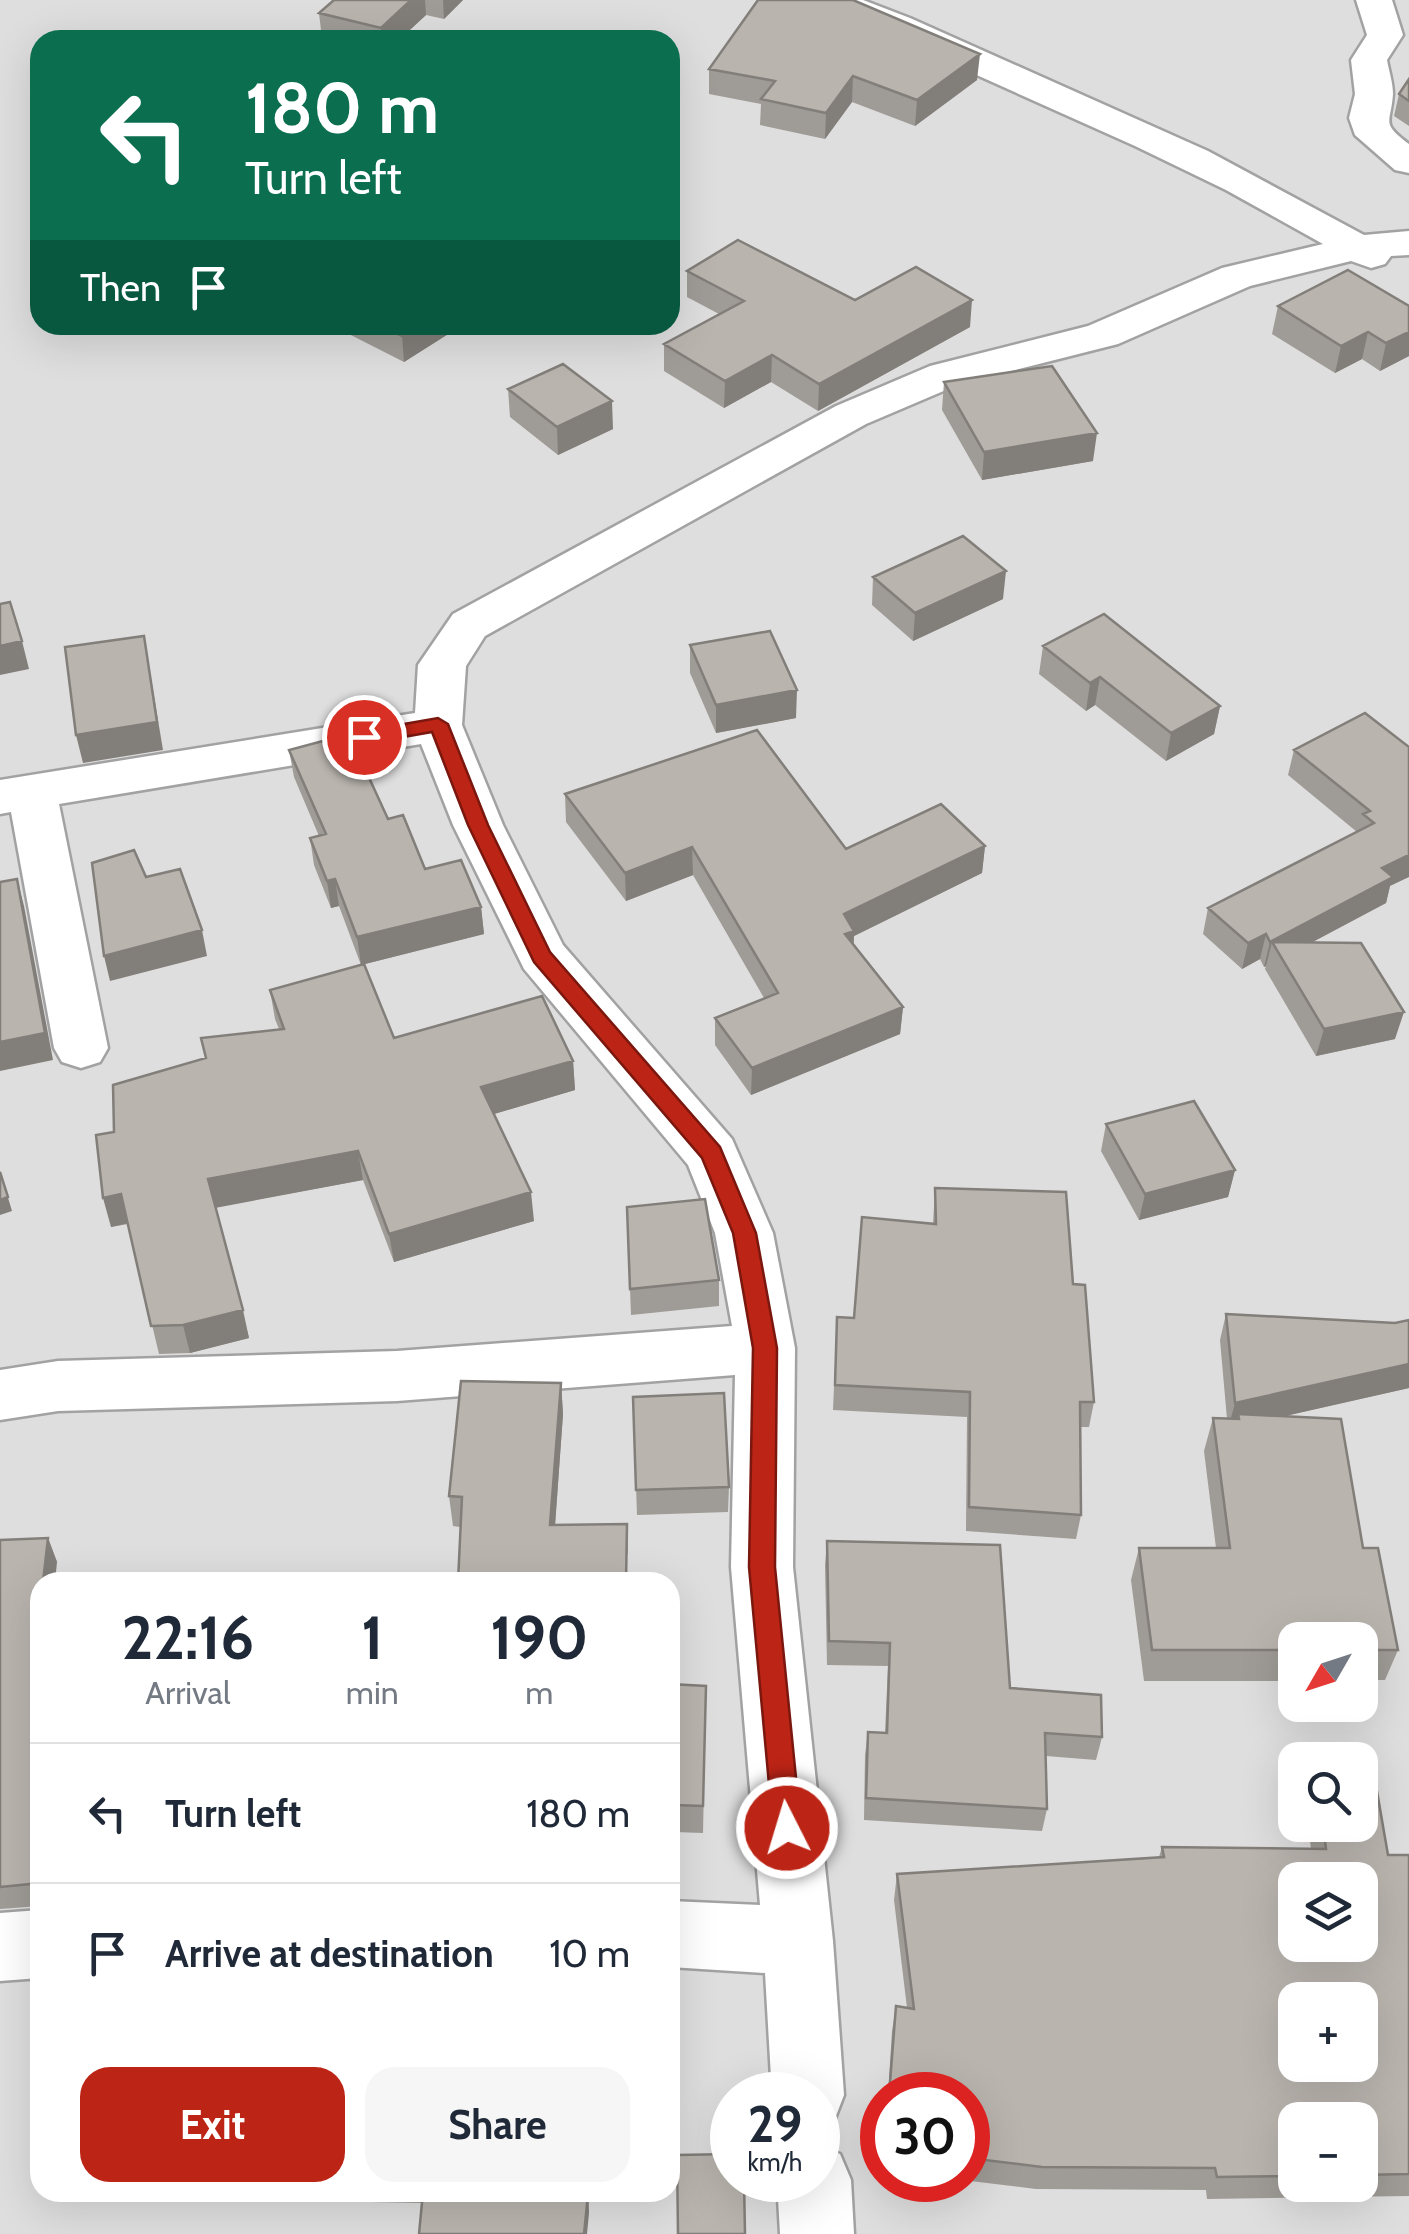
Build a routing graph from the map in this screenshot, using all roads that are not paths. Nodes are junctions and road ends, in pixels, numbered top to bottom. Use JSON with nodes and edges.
{"nodes":[{"id":1,"x":828,"y":0,"type":"edge"},
{"id":2,"x":1374,"y":0,"type":"edge"},
{"id":3,"x":1409,"y":162,"type":"edge"},
{"id":4,"x":1409,"y":243,"type":"edge"},
{"id":5,"x":1358,"y":248,"type":"junction"},
{"id":6,"x":1409,"y":281,"type":"edge"},
{"id":7,"x":438,"y":724,"type":"junction"},
{"id":8,"x":16,"y":793,"type":"edge"},
{"id":9,"x":81,"y":1048,"type":"dead end"},
{"id":10,"x":765,"y":1348,"type":"junction"},
{"id":11,"x":0,"y":1395,"type":"edge"},
{"id":12,"x":680,"y":1934,"type":"edge"},
{"id":13,"x":798,"y":1940,"type":"junction"},
{"id":14,"x":30,"y":1945,"type":"edge"},
{"id":15,"x":0,"y":1947,"type":"edge"},
{"id":16,"x":807,"y":2072,"type":"edge"},
{"id":17,"x":815,"y":2202,"type":"edge"},
{"id":18,"x":817,"y":2234,"type":"edge"}],
"edges":[{"from":1,"to":5,"type":"street"},
{"from":2,"to":3,"type":"street"},
{"from":4,"to":5,"type":"street"},
{"from":5,"to":6,"type":"street"},
{"from":5,"to":7,"type":"street"},
{"from":7,"to":8,"type":"street"},
{"from":7,"to":10,"type":"street"},
{"from":8,"to":9,"type":"street"},
{"from":10,"to":11,"type":"street"},
{"from":10,"to":13,"type":"street"},
{"from":12,"to":13,"type":"street"},
{"from":13,"to":16,"type":"street"},
{"from":14,"to":15,"type":"street"},
{"from":17,"to":18,"type":"street"}]}
